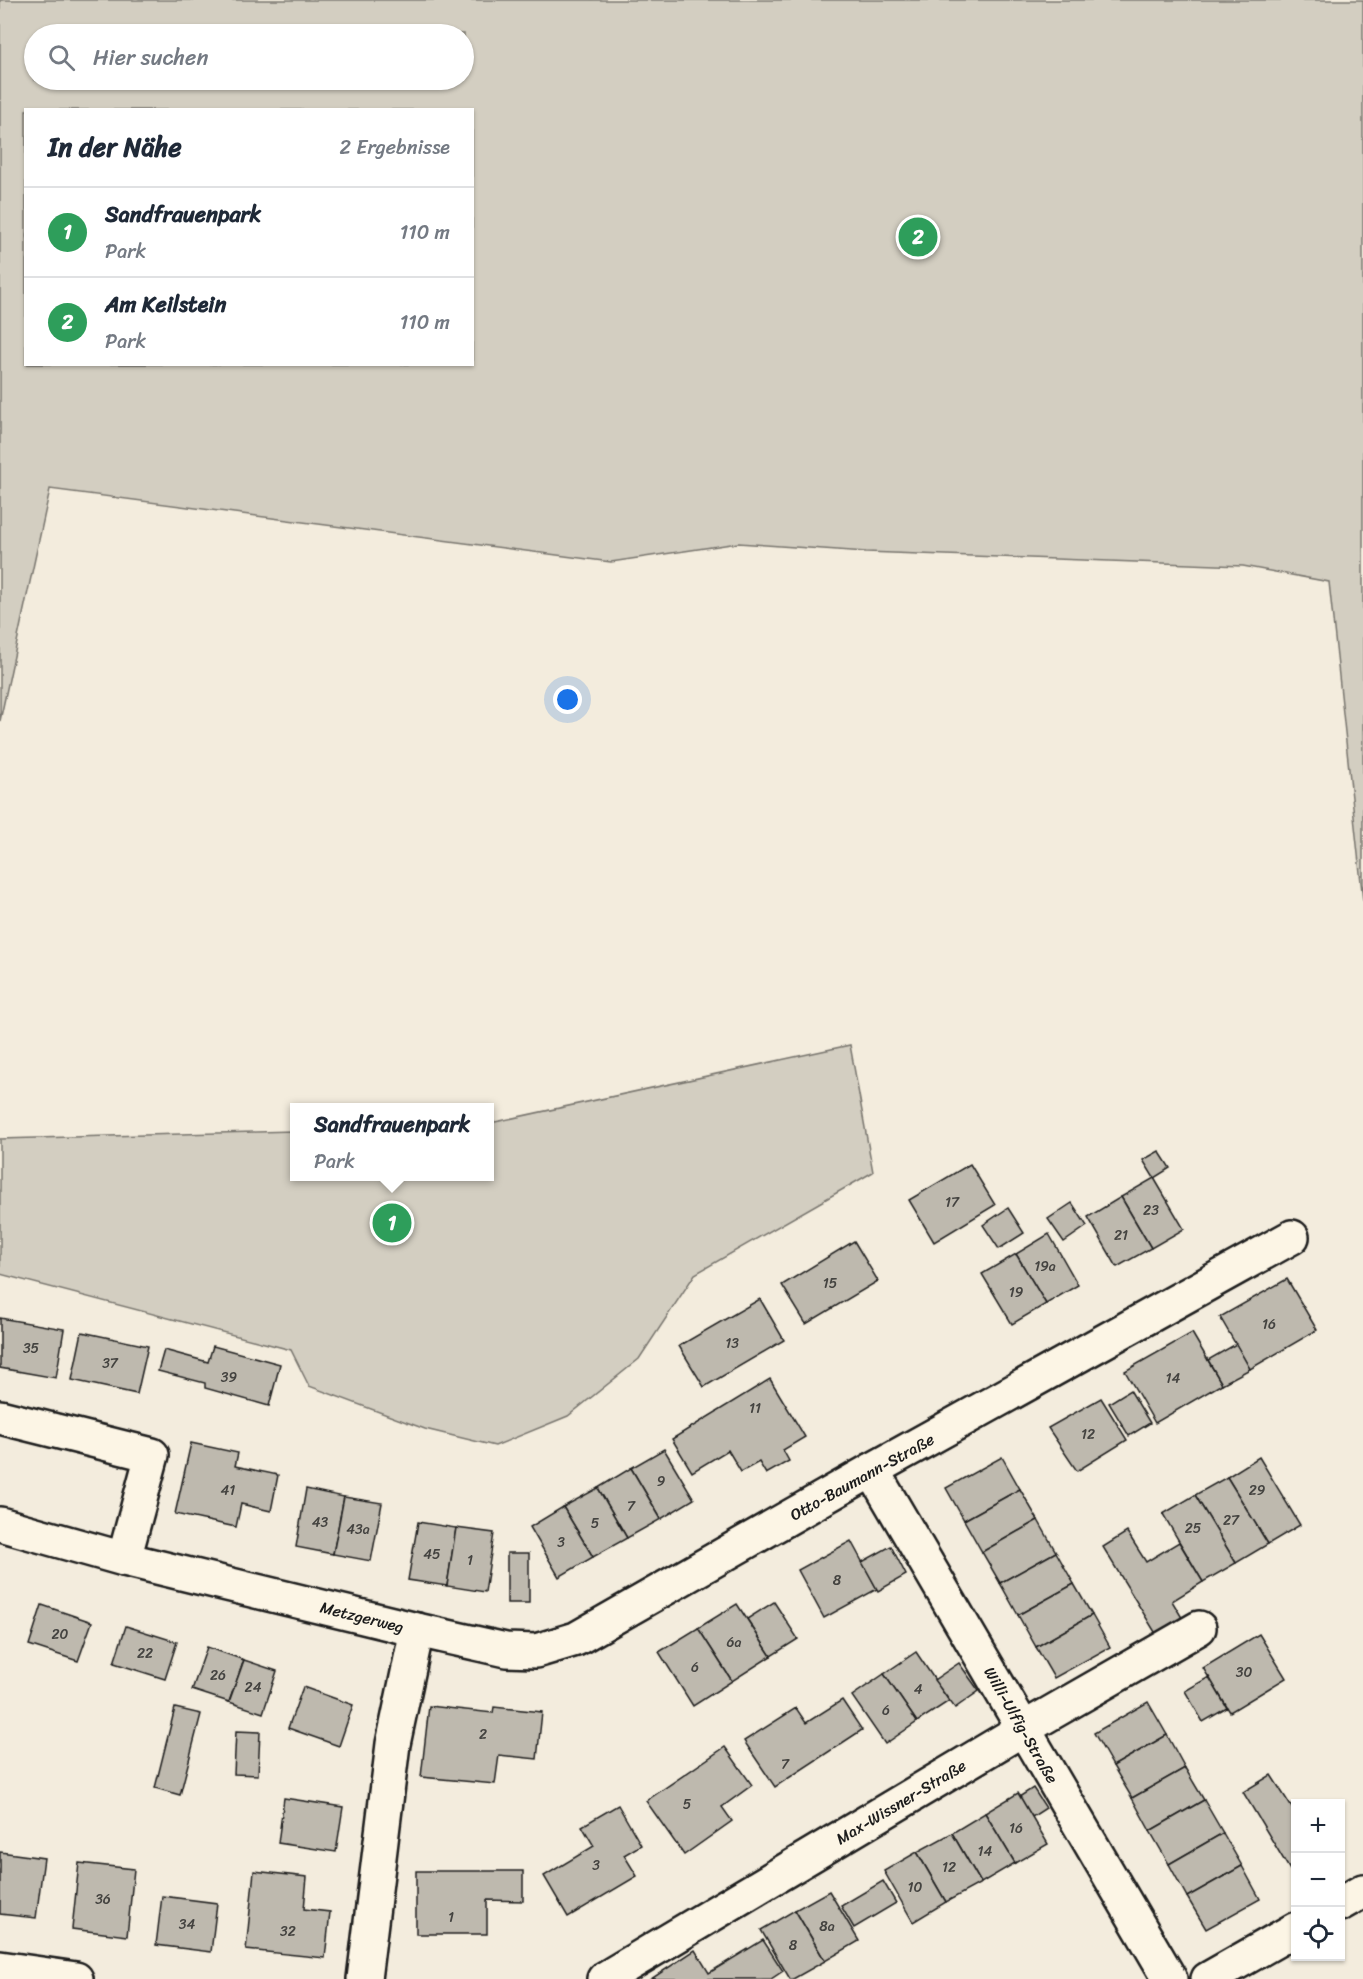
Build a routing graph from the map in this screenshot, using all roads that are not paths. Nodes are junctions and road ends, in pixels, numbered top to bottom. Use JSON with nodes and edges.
{"nodes":[{"id":1,"x":1292,"y":1237,"type":"dead end"},
{"id":2,"x":0,"y":1417,"type":"edge"},
{"id":3,"x":872,"y":1470,"type":"junction"},
{"id":4,"x":0,"y":1524,"type":"edge"},
{"id":5,"x":124,"y":1558,"type":"junction"},
{"id":6,"x":1199,"y":1629,"type":"dead end"},
{"id":7,"x":417,"y":1630,"type":"junction"},
{"id":8,"x":1023,"y":1729,"type":"junction"},
{"id":9,"x":1363,"y":1891,"type":"edge"},
{"id":10,"x":1345,"y":1902,"type":"edge"},
{"id":11,"x":1291,"y":1932,"type":"edge"},
{"id":12,"x":0,"y":1968,"type":"edge"},
{"id":13,"x":76,"y":1979,"type":"edge"},
{"id":14,"x":364,"y":1979,"type":"edge"},
{"id":15,"x":604,"y":1979,"type":"edge"},
{"id":16,"x":1170,"y":1979,"type":"edge"},
{"id":17,"x":1208,"y":1979,"type":"edge"}],
"edges":[{"from":1,"to":3,"type":"street","name":"Otto-Baumann-Straße"},
{"from":2,"to":5,"type":"street"},
{"from":3,"to":7,"type":"street","name":"Otto-Baumann-Straße"},
{"from":3,"to":8,"type":"street","name":"Willi-Ulfig-Straße"},
{"from":4,"to":5,"type":"street","name":"Metzgerweg"},
{"from":5,"to":7,"type":"street","name":"Metzgerweg"},
{"from":6,"to":8,"type":"street","name":"Max-Wissner-Straße"},
{"from":7,"to":14,"type":"street","name":"Metzgerweg"},
{"from":8,"to":15,"type":"street","name":"Max-Wissner-Straße"},
{"from":8,"to":16,"type":"street","name":"Willi-Ulfig-Straße"},
{"from":9,"to":10,"type":"street"},
{"from":11,"to":17,"type":"street"},
{"from":12,"to":13,"type":"street"}]}
